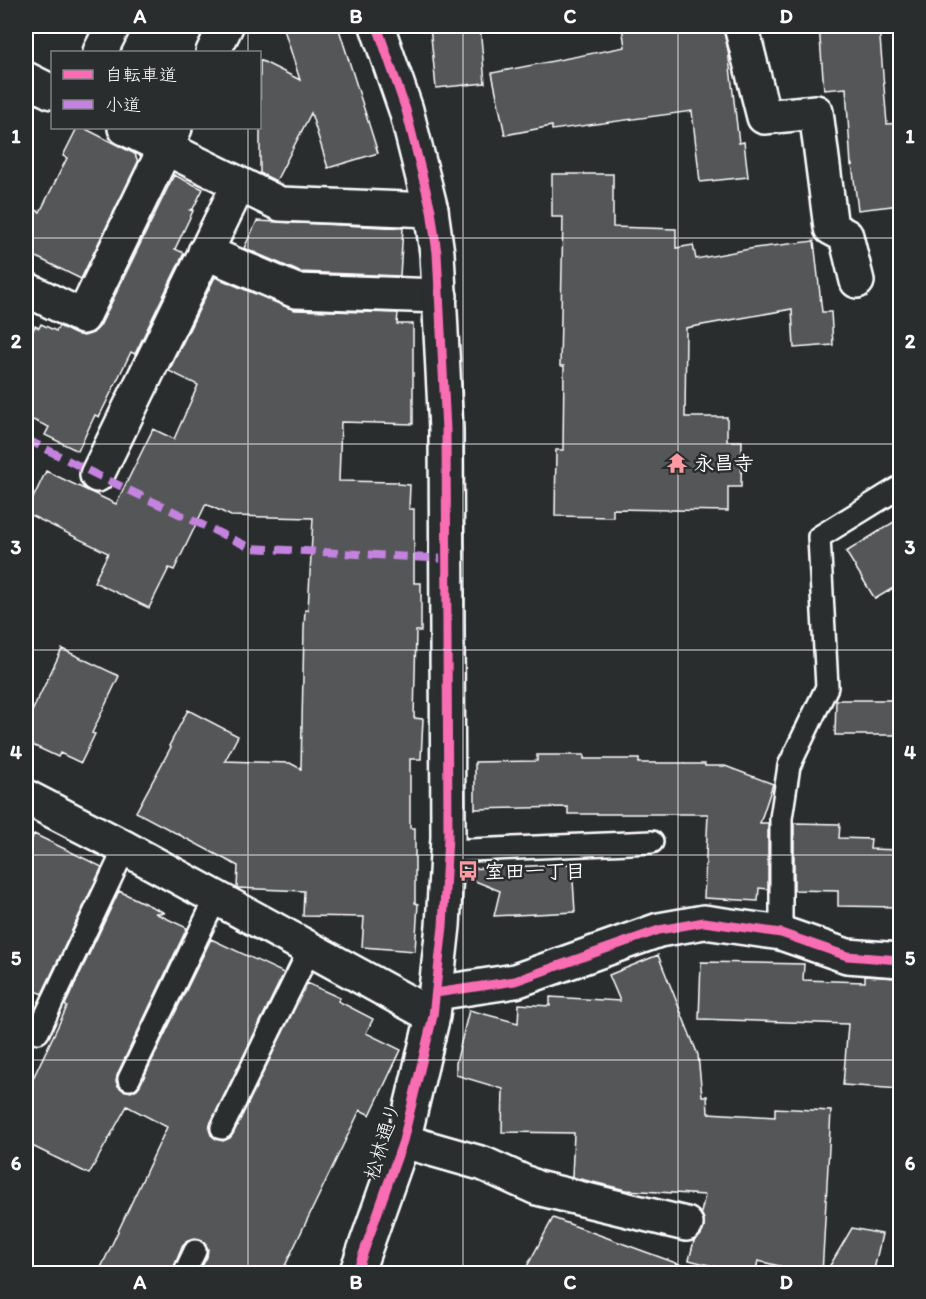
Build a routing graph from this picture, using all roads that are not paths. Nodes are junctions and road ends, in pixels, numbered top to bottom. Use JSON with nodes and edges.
{"nodes":[{"id":1,"x":113,"y":26,"type":"edge"},
{"id":2,"x":226,"y":26,"type":"edge"},
{"id":3,"x":377,"y":26,"type":"edge"},
{"id":4,"x":741,"y":26,"type":"edge"},
{"id":5,"x":100,"y":51,"type":"edge"},
{"id":6,"x":214,"y":51,"type":"edge"},
{"id":7,"x":26,"y":79,"type":"edge"},
{"id":8,"x":51,"y":92,"type":"edge"},
{"id":9,"x":130,"y":129,"type":"edge"},
{"id":10,"x":170,"y":137,"type":"edge"},
{"id":11,"x":239,"y":183,"type":"junction"},
{"id":12,"x":431,"y":210,"type":"junction"},
{"id":13,"x":206,"y":252,"type":"junction"},
{"id":14,"x":856,"y":281,"type":"dead end"},
{"id":15,"x":26,"y":289,"type":"edge"},
{"id":16,"x":440,"y":296,"type":"junction"},
{"id":17,"x":97,"y":475,"type":"dead end"},
{"id":18,"x":900,"y":487,"type":"edge"},
{"id":19,"x":28,"y":806,"type":"edge"},
{"id":20,"x":652,"y":842,"type":"dead end"},
{"id":21,"x":125,"y":848,"type":"junction"},
{"id":22,"x":447,"y":851,"type":"junction"},
{"id":23,"x":216,"y":898,"type":"junction"},
{"id":24,"x":781,"y":933,"type":"junction"},
{"id":25,"x":310,"y":949,"type":"junction"},
{"id":26,"x":900,"y":960,"type":"edge"},
{"id":27,"x":435,"y":1004,"type":"junction"},
{"id":28,"x":38,"y":1032,"type":"dead end"},
{"id":29,"x":129,"y":1079,"type":"dead end"},
{"id":30,"x":222,"y":1128,"type":"dead end"},
{"id":31,"x":403,"y":1141,"type":"junction"},
{"id":32,"x":686,"y":1224,"type":"dead end"},
{"id":33,"x":195,"y":1251,"type":"dead end"},
{"id":34,"x":184,"y":1274,"type":"edge"},
{"id":35,"x":356,"y":1274,"type":"edge"}],
"edges":[{"from":1,"to":5,"type":"street"},
{"from":2,"to":6,"type":"street"},
{"from":3,"to":12,"type":"street","name":"松林通り"},
{"from":4,"to":14,"type":"street"},
{"from":7,"to":8,"type":"street"},
{"from":9,"to":10,"type":"street"},
{"from":10,"to":11,"type":"street"},
{"from":10,"to":15,"type":"street"},
{"from":11,"to":12,"type":"street"},
{"from":11,"to":13,"type":"street"},
{"from":12,"to":16,"type":"street","name":"松林通り"},
{"from":13,"to":16,"type":"street"},
{"from":13,"to":17,"type":"street"},
{"from":16,"to":22,"type":"street","name":"松林通り"},
{"from":18,"to":24,"type":"lane"},
{"from":19,"to":21,"type":"street"},
{"from":20,"to":22,"type":"lane"},
{"from":21,"to":23,"type":"street"},
{"from":21,"to":28,"type":"lane"},
{"from":22,"to":27,"type":"street","name":"松林通り"},
{"from":23,"to":25,"type":"street"},
{"from":23,"to":29,"type":"lane"},
{"from":24,"to":26,"type":"street"},
{"from":24,"to":27,"type":"street"},
{"from":25,"to":27,"type":"street"},
{"from":25,"to":30,"type":"lane"},
{"from":27,"to":31,"type":"street","name":"松林通り"},
{"from":31,"to":32,"type":"street"},
{"from":31,"to":35,"type":"street","name":"松林通り"},
{"from":33,"to":34,"type":"lane"}]}
